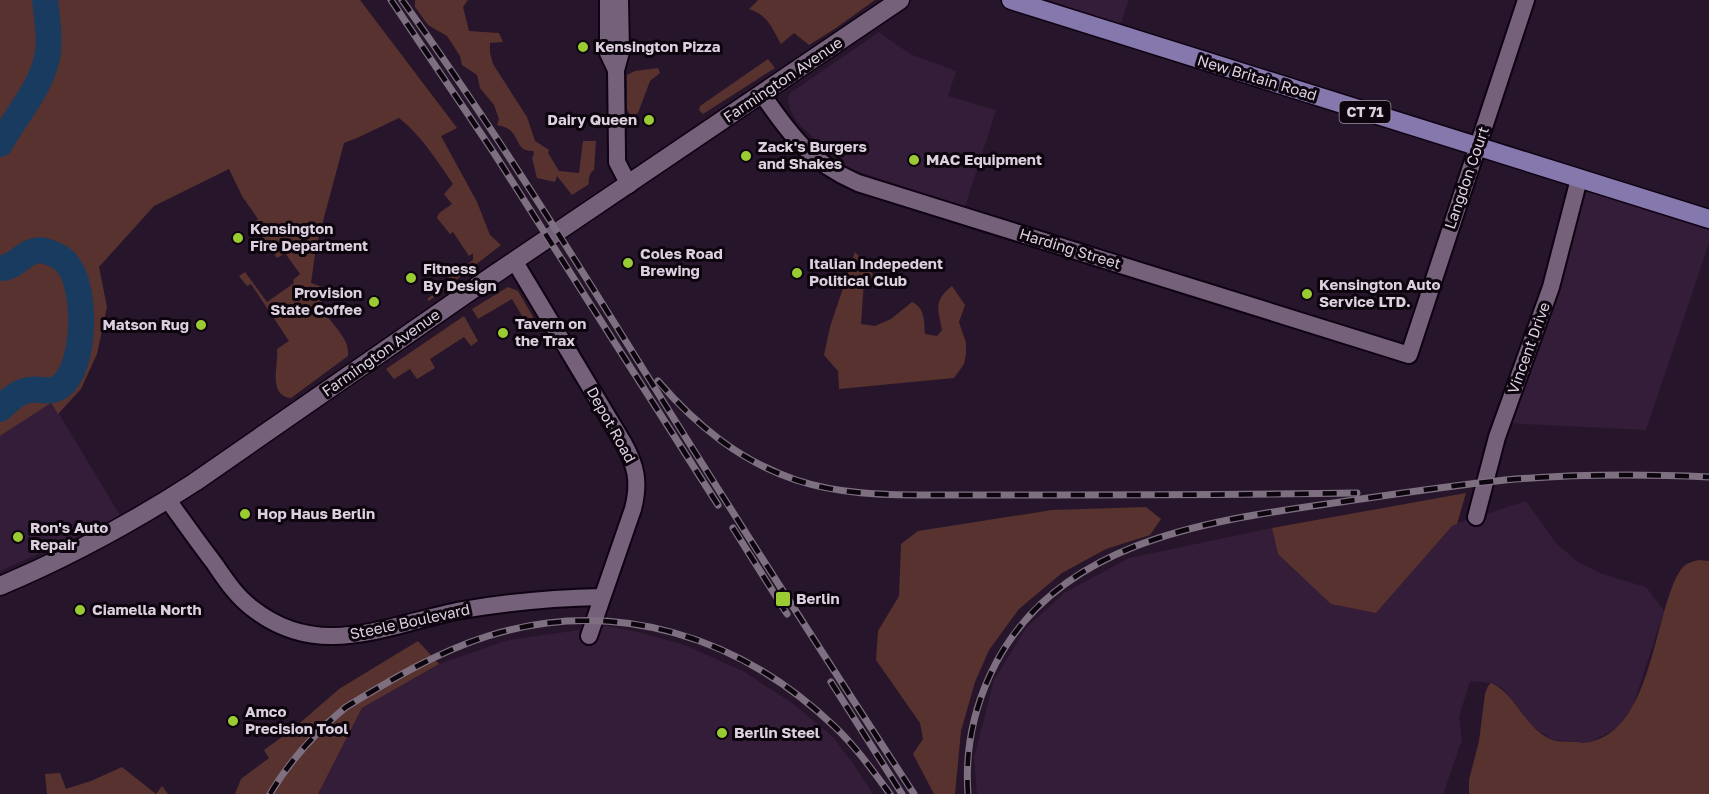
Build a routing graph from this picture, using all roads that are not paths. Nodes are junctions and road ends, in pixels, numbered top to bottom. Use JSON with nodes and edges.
{"nodes":[{"id":1,"x":608,"y":0,"type":"edge"},
{"id":2,"x":620,"y":0,"type":"edge"},
{"id":3,"x":900,"y":0,"type":"edge"},
{"id":4,"x":1011,"y":0,"type":"edge"},
{"id":5,"x":1526,"y":0,"type":"edge"},
{"id":6,"x":615,"y":33,"type":"junction"},
{"id":7,"x":762,"y":94,"type":"junction"},
{"id":8,"x":1478,"y":147,"type":"junction"},
{"id":9,"x":1579,"y":179,"type":"junction"},
{"id":10,"x":629,"y":184,"type":"junction"},
{"id":11,"x":1709,"y":219,"type":"edge"},
{"id":12,"x":515,"y":262,"type":"junction"},
{"id":13,"x":1409,"y":355,"type":"joint"},
{"id":14,"x":168,"y":500,"type":"junction"},
{"id":15,"x":1476,"y":517,"type":"dead end"},
{"id":16,"x":0,"y":586,"type":"edge"},
{"id":17,"x":603,"y":597,"type":"junction"},
{"id":18,"x":589,"y":636,"type":"dead end"}],
"edges":[{"from":1,"to":6,"type":"street"},
{"from":2,"to":6,"type":"street"},
{"from":3,"to":7,"type":"main road","name":"Farmington Avenue"},
{"from":4,"to":8,"type":"main road","name":"New Britain Road","number":"CT 71"},
{"from":5,"to":8,"type":"street","name":"Langdon Court"},
{"from":6,"to":10,"type":"street"},
{"from":7,"to":10,"type":"main road","name":"Farmington Avenue"},
{"from":7,"to":13,"type":"street","name":"Harding Street"},
{"from":8,"to":9,"type":"main road","name":"New Britain Road","number":"CT 71"},
{"from":8,"to":13,"type":"street","name":"Langdon Court"},
{"from":9,"to":11,"type":"main road","name":"New Britain Road","number":"CT 71"},
{"from":9,"to":15,"type":"street","name":"Vincent Drive"},
{"from":10,"to":12,"type":"main road","name":"Farmington Avenue"},
{"from":12,"to":14,"type":"main road","name":"Farmington Avenue"},
{"from":12,"to":17,"type":"street","name":"Depot Road"},
{"from":14,"to":16,"type":"main road","name":"Farmington Avenue"},
{"from":14,"to":17,"type":"street","name":"Steele Boulevard"},
{"from":17,"to":18,"type":"street","name":"Depot Road"}]}
